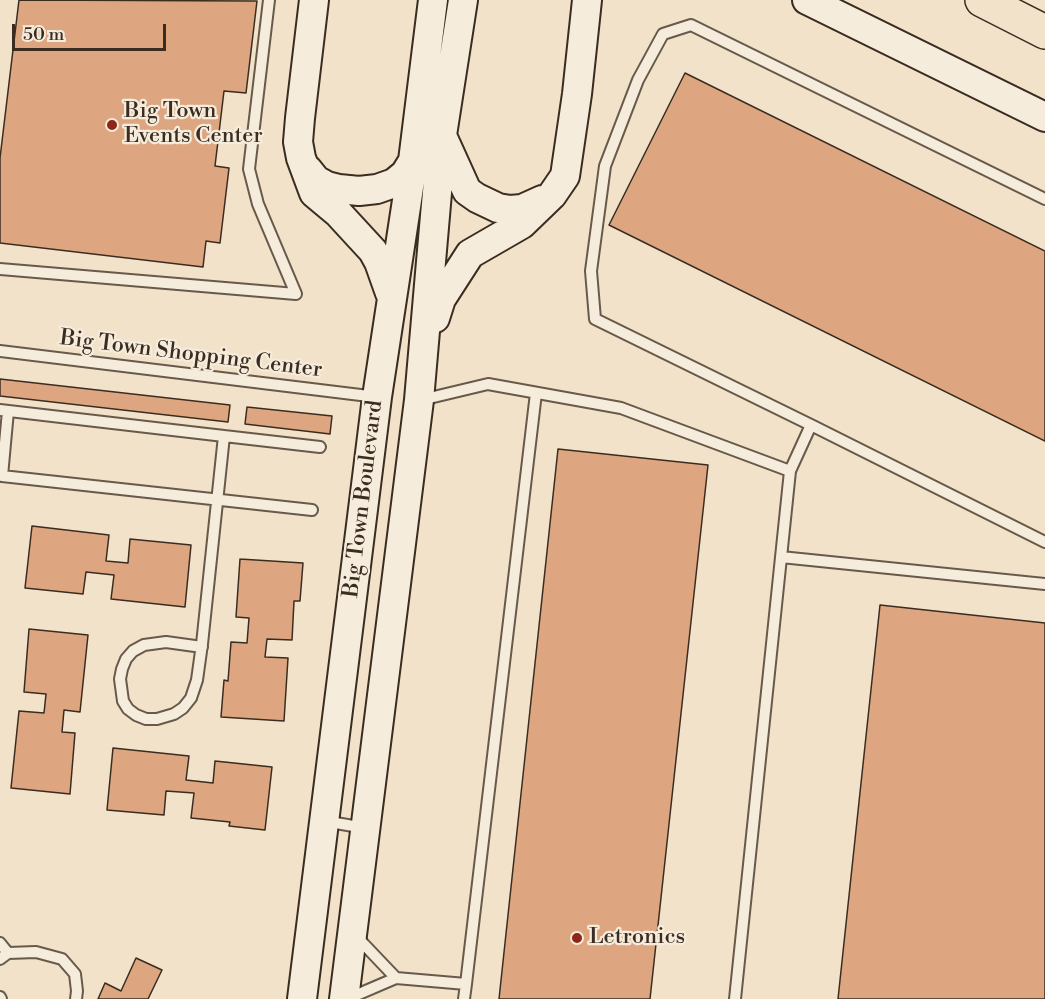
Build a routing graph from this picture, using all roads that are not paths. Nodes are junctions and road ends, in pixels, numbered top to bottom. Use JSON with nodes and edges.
{"nodes":[{"id":1,"x":269,"y":0,"type":"edge"},
{"id":2,"x":314,"y":0,"type":"edge"},
{"id":3,"x":433,"y":0,"type":"edge"},
{"id":4,"x":463,"y":0,"type":"edge"},
{"id":5,"x":587,"y":0,"type":"edge"},
{"id":6,"x":807,"y":0,"type":"edge"},
{"id":7,"x":982,"y":0,"type":"edge"},
{"id":8,"x":1045,"y":32,"type":"edge"},
{"id":9,"x":1045,"y":117,"type":"edge"},
{"id":10,"x":442,"y":135,"type":"junction"},
{"id":11,"x":302,"y":158,"type":"junction"},
{"id":12,"x":413,"y":161,"type":"junction"},
{"id":13,"x":552,"y":195,"type":"junction"},
{"id":14,"x":1045,"y":199,"type":"edge"},
{"id":15,"x":0,"y":269,"type":"edge"},
{"id":16,"x":392,"y":297,"type":"junction"},
{"id":17,"x":0,"y":351,"type":"edge"},
{"id":18,"x":424,"y":355,"type":"junction"},
{"id":19,"x":536,"y":393,"type":"junction"},
{"id":20,"x":377,"y":397,"type":"junction"},
{"id":21,"x":419,"y":400,"type":"junction"},
{"id":22,"x":4,"y":411,"type":"edge"},
{"id":23,"x":811,"y":425,"type":"junction"},
{"id":24,"x":224,"y":436,"type":"junction"},
{"id":25,"x":320,"y":447,"type":"dead end"},
{"id":26,"x":790,"y":471,"type":"junction"},
{"id":27,"x":217,"y":500,"type":"junction"},
{"id":28,"x":312,"y":510,"type":"dead end"},
{"id":29,"x":1045,"y":542,"type":"edge"},
{"id":30,"x":781,"y":557,"type":"junction"},
{"id":31,"x":1045,"y":584,"type":"edge"},
{"id":32,"x":202,"y":647,"type":"junction"},
{"id":33,"x":324,"y":821,"type":"junction"},
{"id":34,"x":366,"y":828,"type":"junction"},
{"id":35,"x":353,"y":932,"type":"junction"},
{"id":36,"x":0,"y":943,"type":"edge"},
{"id":37,"x":4,"y":956,"type":"edge"},
{"id":38,"x":396,"y":978,"type":"junction"},
{"id":39,"x":466,"y":984,"type":"junction"},
{"id":40,"x":76,"y":999,"type":"edge"},
{"id":41,"x":302,"y":999,"type":"edge"},
{"id":42,"x":345,"y":999,"type":"edge"},
{"id":43,"x":464,"y":999,"type":"edge"},
{"id":44,"x":735,"y":999,"type":"edge"}],
"edges":[{"from":1,"to":15,"type":"lane"},
{"from":2,"to":11,"type":"main road"},
{"from":3,"to":12,"type":"main road","name":"Big Town Boulevard"},
{"from":4,"to":10,"type":"main road","name":"Big Town Boulevard"},
{"from":5,"to":13,"type":"main road"},
{"from":6,"to":9,"type":"main road"},
{"from":7,"to":8,"type":"highway"},
{"from":10,"to":13,"type":"main road"},
{"from":10,"to":18,"type":"main road","name":"Big Town Boulevard"},
{"from":11,"to":12,"type":"main road"},
{"from":11,"to":16,"type":"main road"},
{"from":12,"to":16,"type":"main road","name":"Big Town Boulevard"},
{"from":13,"to":18,"type":"main road"},
{"from":14,"to":23,"type":"lane"},
{"from":16,"to":20,"type":"main road","name":"Big Town Boulevard"},
{"from":17,"to":20,"type":"lane","name":"Big Town Shopping Center"},
{"from":18,"to":21,"type":"main road","name":"Big Town Boulevard"},
{"from":19,"to":21,"type":"lane"},
{"from":19,"to":26,"type":"lane"},
{"from":19,"to":39,"type":"lane"},
{"from":20,"to":21,"type":"main road"},
{"from":20,"to":33,"type":"main road","name":"Big Town Boulevard"},
{"from":21,"to":34,"type":"main road","name":"Big Town Boulevard"},
{"from":22,"to":24,"type":"lane"},
{"from":22,"to":27,"type":"lane"},
{"from":23,"to":26,"type":"lane"},
{"from":23,"to":29,"type":"lane"},
{"from":24,"to":25,"type":"lane"},
{"from":24,"to":27,"type":"lane"},
{"from":26,"to":30,"type":"lane"},
{"from":27,"to":28,"type":"lane"},
{"from":27,"to":32,"type":"lane"},
{"from":30,"to":31,"type":"lane"},
{"from":30,"to":44,"type":"lane"},
{"from":32,"to":32,"type":"lane"},
{"from":33,"to":34,"type":"lane"},
{"from":33,"to":41,"type":"main road","name":"Big Town Boulevard"},
{"from":34,"to":35,"type":"main road","name":"Big Town Boulevard"},
{"from":35,"to":38,"type":"lane"},
{"from":35,"to":42,"type":"main road","name":"Big Town Boulevard"},
{"from":36,"to":37,"type":"lane"},
{"from":37,"to":40,"type":"lane"},
{"from":38,"to":39,"type":"lane"},
{"from":38,"to":42,"type":"lane"},
{"from":39,"to":43,"type":"lane"}]}
